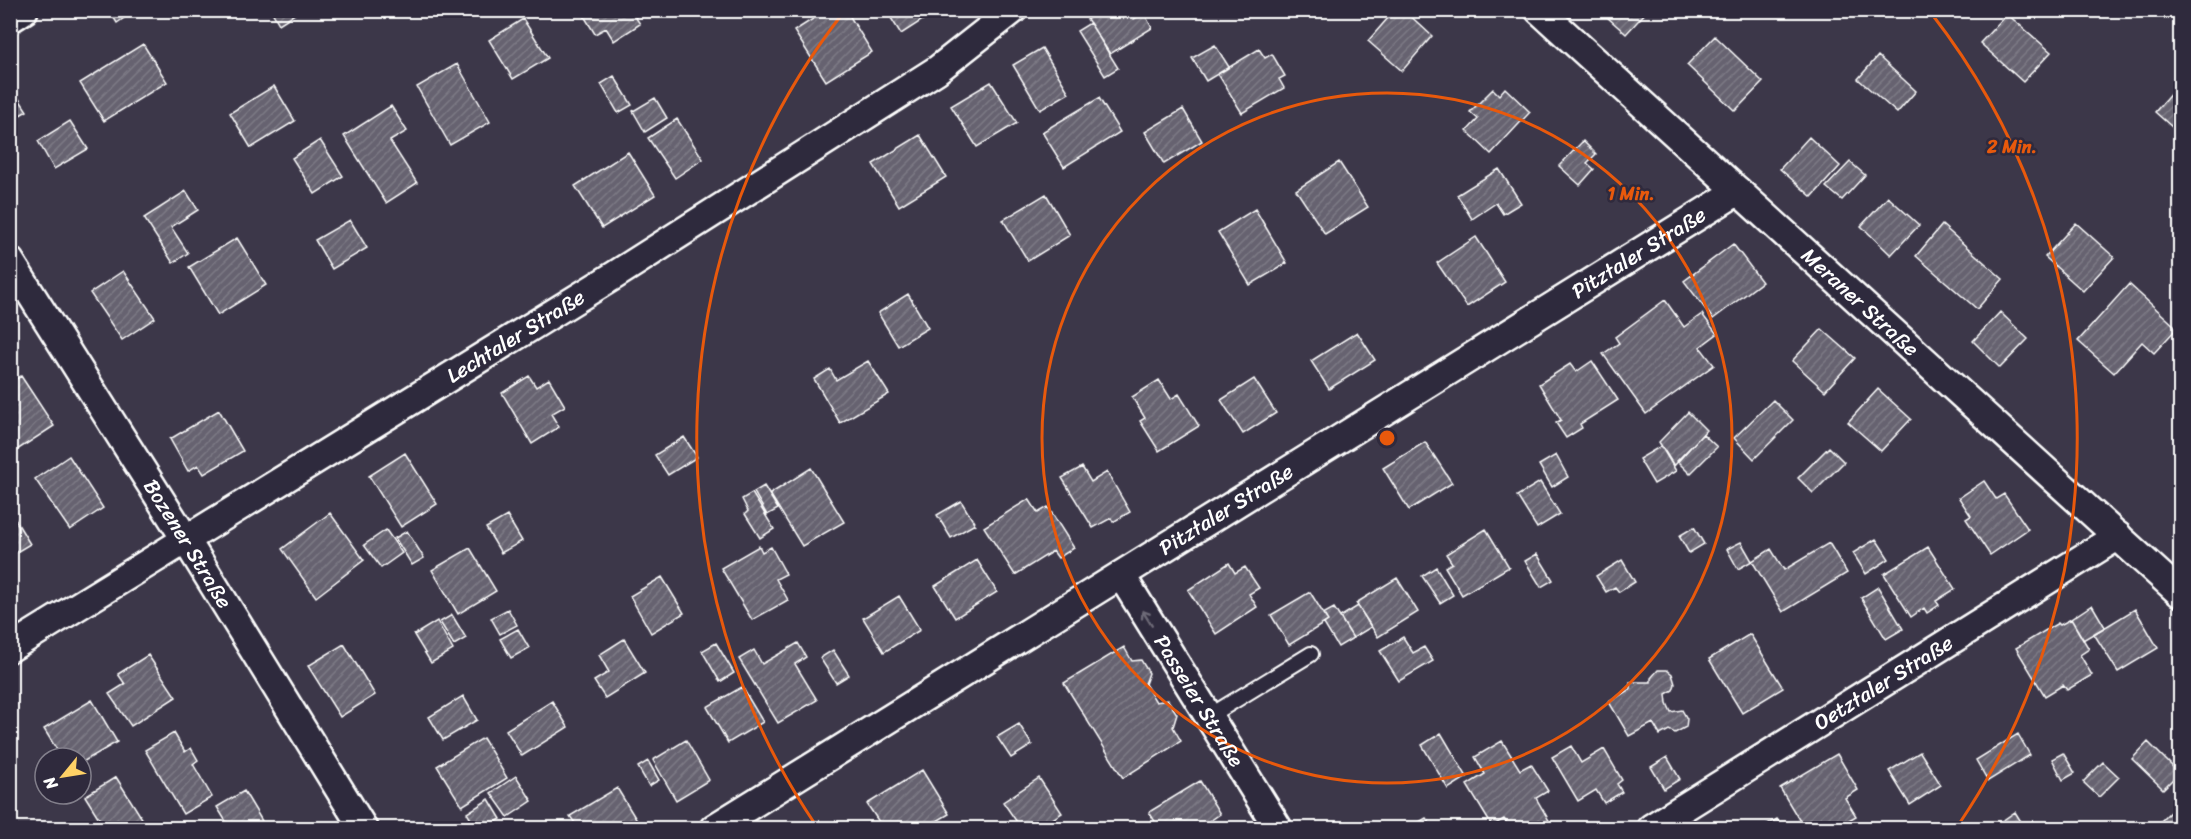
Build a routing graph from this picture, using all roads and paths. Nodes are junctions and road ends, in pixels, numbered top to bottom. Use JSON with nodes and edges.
{"nodes":[{"id":1,"x":24,"y":10,"type":"edge"},
{"id":2,"x":1013,"y":10,"type":"edge"},
{"id":3,"x":1539,"y":10,"type":"edge"},
{"id":4,"x":10,"y":19,"type":"edge"},
{"id":5,"x":1738,"y":191,"type":"junction"},
{"id":6,"x":10,"y":261,"type":"edge"},
{"id":7,"x":2118,"y":536,"type":"junction"},
{"id":8,"x":186,"y":540,"type":"junction"},
{"id":9,"x":1121,"y":575,"type":"junction"},
{"id":10,"x":2181,"y":593,"type":"edge"},
{"id":11,"x":10,"y":648,"type":"edge"},
{"id":12,"x":1311,"y":654,"type":"dead end"},
{"id":13,"x":1208,"y":717,"type":"junction"},
{"id":14,"x":363,"y":828,"type":"edge"},
{"id":15,"x":714,"y":828,"type":"edge"},
{"id":16,"x":1278,"y":828,"type":"edge"},
{"id":17,"x":1651,"y":828,"type":"edge"}],
"edges":[{"from":1,"to":4,"type":"street"},
{"from":2,"to":8,"type":"street","name":"Lechtaler Straße"},
{"from":3,"to":5,"type":"street","name":"Meraner Straße"},
{"from":5,"to":7,"type":"street","name":"Meraner Straße"},
{"from":5,"to":9,"type":"street","name":"Pitztaler Straße"},
{"from":6,"to":8,"type":"street","name":"Bozener Straße"},
{"from":7,"to":10,"type":"street","name":"Meraner Straße"},
{"from":7,"to":17,"type":"street","name":"Oetztaler Straße"},
{"from":8,"to":11,"type":"street","name":"Lechtaler Straße"},
{"from":8,"to":14,"type":"street","name":"Bozener Straße"},
{"from":13,"to":9,"type":"street","name":"Passeier Straße","one_way":true},
{"from":9,"to":15,"type":"street","name":"Pitztaler Straße"},
{"from":12,"to":13,"type":"lane"},
{"from":13,"to":16,"type":"street","name":"Passeier Straße"}]}
